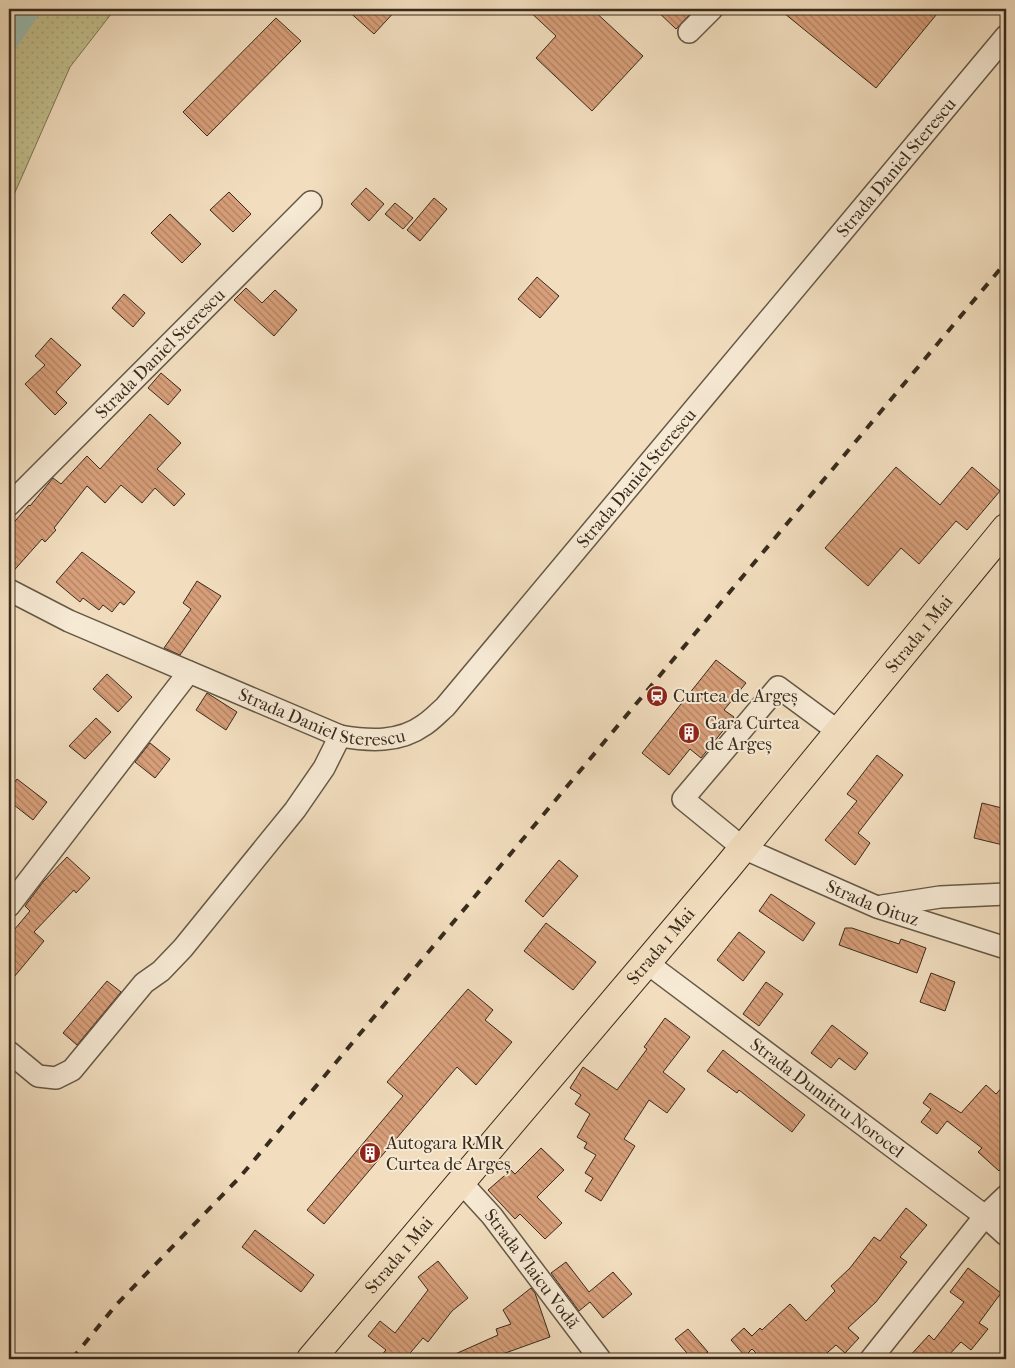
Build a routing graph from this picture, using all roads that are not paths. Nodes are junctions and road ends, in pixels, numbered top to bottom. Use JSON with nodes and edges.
{"nodes":[{"id":1,"x":712,"y":9,"type":"edge"},
{"id":2,"x":689,"y":32,"type":"dead end"},
{"id":3,"x":1006,"y":36,"type":"edge"},
{"id":4,"x":311,"y":202,"type":"dead end"},
{"id":5,"x":9,"y":505,"type":"edge"},
{"id":6,"x":1006,"y":528,"type":"edge"},
{"id":7,"x":9,"y":590,"type":"edge"},
{"id":8,"x":190,"y":672,"type":"junction"},
{"id":9,"x":839,"y":732,"type":"junction"},
{"id":10,"x":340,"y":736,"type":"junction"},
{"id":11,"x":743,"y":848,"type":"junction"},
{"id":12,"x":1006,"y":894,"type":"edge"},
{"id":13,"x":940,"y":897,"type":"junction"},
{"id":14,"x":9,"y":906,"type":"edge"},
{"id":15,"x":877,"y":907,"type":"junction"},
{"id":16,"x":940,"y":927,"type":"junction"},
{"id":17,"x":1006,"y":948,"type":"edge"},
{"id":18,"x":647,"y":962,"type":"junction"},
{"id":19,"x":9,"y":1052,"type":"edge"},
{"id":20,"x":461,"y":1182,"type":"junction"},
{"id":21,"x":1006,"y":1196,"type":"edge"},
{"id":22,"x":985,"y":1216,"type":"junction"},
{"id":23,"x":1006,"y":1235,"type":"edge"},
{"id":24,"x":317,"y":1355,"type":"edge"},
{"id":25,"x":600,"y":1359,"type":"edge"},
{"id":26,"x":871,"y":1359,"type":"edge"}],
"edges":[{"from":1,"to":2,"type":"street"},
{"from":3,"to":10,"type":"street","name":"Strada Daniel Sterescu"},
{"from":4,"to":5,"type":"street","name":"Strada Daniel Sterescu"},
{"from":6,"to":9,"type":"main road","name":"Strada 1 Mai"},
{"from":7,"to":8,"type":"street","name":"Strada Daniel Sterescu"},
{"from":8,"to":10,"type":"street","name":"Strada Daniel Sterescu"},
{"from":8,"to":14,"type":"street"},
{"from":9,"to":11,"type":"main road","name":"Strada 1 Mai"},
{"from":9,"to":11,"type":"street","name":"Strada Oituz"},
{"from":10,"to":19,"type":"street"},
{"from":11,"to":15,"type":"street","name":"Strada Oituz"},
{"from":11,"to":18,"type":"main road","name":"Strada 1 Mai"},
{"from":12,"to":13,"type":"street"},
{"from":13,"to":15,"type":"street"},
{"from":13,"to":16,"type":"street"},
{"from":15,"to":16,"type":"street","name":"Strada Oituz"},
{"from":16,"to":17,"type":"street","name":"Strada Oituz"},
{"from":18,"to":20,"type":"main road","name":"Strada 1 Mai"},
{"from":18,"to":22,"type":"street","name":"Strada Dumitru Norocel"},
{"from":20,"to":24,"type":"main road","name":"Strada 1 Mai"},
{"from":20,"to":25,"type":"street","name":"Strada Vlaicu Vodă"},
{"from":21,"to":22,"type":"street"},
{"from":22,"to":23,"type":"street","name":"Strada Dumitru Norocel"},
{"from":22,"to":26,"type":"street"}]}
